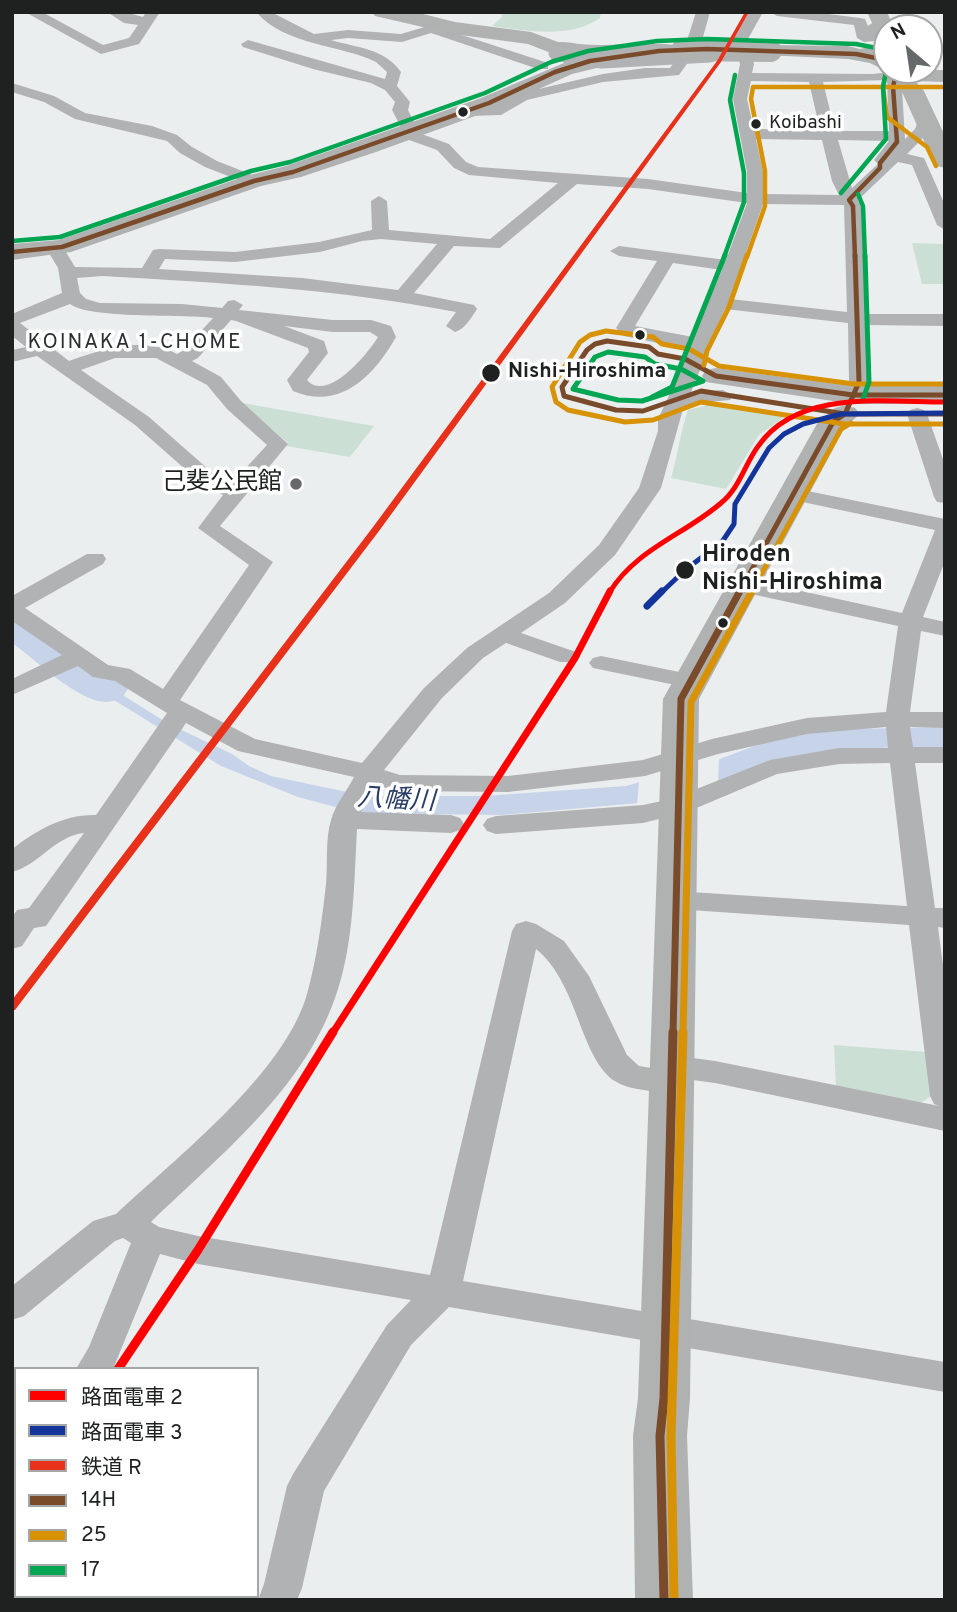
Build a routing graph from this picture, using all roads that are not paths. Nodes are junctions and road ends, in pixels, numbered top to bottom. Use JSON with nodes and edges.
{"nodes":[{"id":1,"x":32,"y":12,"type":"edge"},
{"id":2,"x":114,"y":12,"type":"edge"},
{"id":3,"x":263,"y":12,"type":"edge"},
{"id":4,"x":382,"y":12,"type":"edge"},
{"id":5,"x":703,"y":12,"type":"edge"},
{"id":6,"x":756,"y":12,"type":"edge"},
{"id":7,"x":777,"y":12,"type":"edge"},
{"id":8,"x":150,"y":17,"type":"edge"},
{"id":9,"x":873,"y":29,"type":"edge"},
{"id":10,"x":315,"y":38,"type":"junction"},
{"id":11,"x":248,"y":44,"type":"dead end"},
{"id":12,"x":873,"y":50,"type":"edge"},
{"id":13,"x":771,"y":51,"type":"junction"},
{"id":14,"x":856,"y":54,"type":"junction"},
{"id":15,"x":562,"y":55,"type":"junction"},
{"id":16,"x":873,"y":57,"type":"edge"},
{"id":17,"x":543,"y":66,"type":"dead end"},
{"id":18,"x":746,"y":77,"type":"junction"},
{"id":19,"x":815,"y":78,"type":"junction"},
{"id":20,"x":873,"y":78,"type":"edge"},
{"id":21,"x":893,"y":84,"type":"edge"},
{"id":22,"x":907,"y":84,"type":"edge"},
{"id":23,"x":12,"y":87,"type":"edge"},
{"id":24,"x":390,"y":87,"type":"junction"},
{"id":25,"x":469,"y":111,"type":"junction"},
{"id":26,"x":896,"y":112,"type":"junction"},
{"id":27,"x":406,"y":131,"type":"junction"},
{"id":28,"x":747,"y":134,"type":"junction"},
{"id":29,"x":830,"y":135,"type":"junction"},
{"id":30,"x":898,"y":136,"type":"junction"},
{"id":31,"x":932,"y":138,"type":"edge"},
{"id":32,"x":896,"y":156,"type":"junction"},
{"id":33,"x":880,"y":168,"type":"junction"},
{"id":34,"x":574,"y":178,"type":"junction"},
{"id":35,"x":254,"y":181,"type":"junction"},
{"id":36,"x":755,"y":199,"type":"junction"},
{"id":37,"x":849,"y":200,"type":"junction"},
{"id":38,"x":379,"y":201,"type":"dead end"},
{"id":39,"x":945,"y":225,"type":"edge"},
{"id":40,"x":381,"y":234,"type":"junction"},
{"id":41,"x":451,"y":239,"type":"junction"},
{"id":42,"x":55,"y":248,"type":"junction"},
{"id":43,"x":305,"y":249,"type":"junction"},
{"id":44,"x":619,"y":251,"type":"dead end"},
{"id":45,"x":12,"y":252,"type":"edge"},
{"id":46,"x":668,"y":257,"type":"junction"},
{"id":47,"x":732,"y":266,"type":"junction"},
{"id":48,"x":67,"y":273,"type":"junction"},
{"id":49,"x":148,"y":274,"type":"junction"},
{"id":50,"x":251,"y":281,"type":"junction"},
{"id":51,"x":302,"y":284,"type":"junction"},
{"id":52,"x":71,"y":295,"type":"junction"},
{"id":53,"x":402,"y":296,"type":"junction"},
{"id":54,"x":719,"y":303,"type":"junction"},
{"id":55,"x":235,"y":315,"type":"junction"},
{"id":56,"x":857,"y":319,"type":"junction"},
{"id":57,"x":12,"y":320,"type":"edge"},
{"id":58,"x":945,"y":320,"type":"edge"},
{"id":59,"x":627,"y":323,"type":"joint"},
{"id":60,"x":12,"y":326,"type":"edge"},
{"id":61,"x":455,"y":326,"type":"dead end"},
{"id":62,"x":40,"y":350,"type":"junction"},
{"id":63,"x":12,"y":356,"type":"edge"},
{"id":64,"x":178,"y":361,"type":"junction"},
{"id":65,"x":68,"y":368,"type":"junction"},
{"id":66,"x":707,"y":371,"type":"junction"},
{"id":67,"x":945,"y":395,"type":"edge"},
{"id":68,"x":675,"y":405,"type":"junction"},
{"id":69,"x":849,"y":405,"type":"junction"},
{"id":70,"x":931,"y":414,"type":"edge"},
{"id":71,"x":237,"y":492,"type":"junction"},
{"id":72,"x":793,"y":494,"type":"junction"},
{"id":73,"x":945,"y":497,"type":"edge"},
{"id":74,"x":945,"y":529,"type":"edge"},
{"id":75,"x":95,"y":559,"type":"dead end"},
{"id":76,"x":742,"y":585,"type":"junction"},
{"id":77,"x":12,"y":608,"type":"edge"},
{"id":78,"x":910,"y":622,"type":"junction"},
{"id":79,"x":945,"y":629,"type":"edge"},
{"id":80,"x":505,"y":635,"type":"junction"},
{"id":81,"x":568,"y":657,"type":"dead end"},
{"id":82,"x":67,"y":662,"type":"junction"},
{"id":83,"x":601,"y":663,"type":"dead end"},
{"id":84,"x":690,"y":681,"type":"junction"},
{"id":85,"x":12,"y":688,"type":"edge"},
{"id":86,"x":171,"y":718,"type":"junction"},
{"id":87,"x":945,"y":720,"type":"edge"},
{"id":88,"x":899,"y":737,"type":"junction"},
{"id":89,"x":945,"y":755,"type":"edge"},
{"id":90,"x":679,"y":782,"type":"junction"},
{"id":91,"x":354,"y":800,"type":"junction"},
{"id":92,"x":102,"y":824,"type":"junction"},
{"id":93,"x":451,"y":824,"type":"dead end"},
{"id":94,"x":496,"y":825,"type":"dead end"},
{"id":95,"x":12,"y":863,"type":"edge"},
{"id":96,"x":675,"y":901,"type":"junction"},
{"id":97,"x":934,"y":918,"type":"edge"},
{"id":98,"x":12,"y":939,"type":"edge"},
{"id":99,"x":671,"y":1074,"type":"junction"},
{"id":100,"x":945,"y":1096,"type":"edge"},
{"id":101,"x":945,"y":1119,"type":"edge"},
{"id":102,"x":138,"y":1231,"type":"junction"},
{"id":103,"x":444,"y":1290,"type":"junction"},
{"id":104,"x":12,"y":1306,"type":"edge"},
{"id":105,"x":663,"y":1329,"type":"junction"},
{"id":106,"x":95,"y":1367,"type":"edge"},
{"id":107,"x":945,"y":1377,"type":"edge"},
{"id":108,"x":277,"y":1600,"type":"edge"},
{"id":109,"x":664,"y":1600,"type":"edge"}],
"edges":[{"from":1,"to":8,"type":"street"},
{"from":2,"to":8,"type":"street"},
{"from":3,"to":10,"type":"street"},
{"from":4,"to":15,"type":"street"},
{"from":5,"to":25,"type":"street"},
{"from":6,"to":18,"type":"street"},
{"from":7,"to":9,"type":"street"},
{"from":10,"to":17,"type":"street"},
{"from":10,"to":24,"type":"street"},
{"from":11,"to":24,"type":"street"},
{"from":12,"to":14,"type":"street"},
{"from":13,"to":14,"type":"street"},
{"from":13,"to":15,"type":"street","bridge":true},
{"from":13,"to":15,"type":"street","bridge":true},
{"from":14,"to":16,"type":"street"},
{"from":15,"to":25,"type":"street"},
{"from":18,"to":19,"type":"street"},
{"from":18,"to":28,"type":"street"},
{"from":19,"to":20,"type":"street"},
{"from":19,"to":29,"type":"street"},
{"from":21,"to":26,"type":"street"},
{"from":22,"to":31,"type":"street"},
{"from":23,"to":35,"type":"street"},
{"from":24,"to":27,"type":"street"},
{"from":25,"to":27,"type":"street"},
{"from":26,"to":30,"type":"street"},
{"from":26,"to":31,"type":"street"},
{"from":27,"to":34,"type":"street"},
{"from":27,"to":35,"type":"street"},
{"from":28,"to":29,"type":"street"},
{"from":28,"to":36,"type":"street"},
{"from":29,"to":30,"type":"street"},
{"from":29,"to":37,"type":"street"},
{"from":30,"to":33,"type":"street"},
{"from":31,"to":32,"type":"street"},
{"from":32,"to":33,"type":"street"},
{"from":32,"to":39,"type":"street"},
{"from":33,"to":37,"type":"street"},
{"from":34,"to":36,"type":"street"},
{"from":34,"to":41,"type":"street"},
{"from":35,"to":42,"type":"street"},
{"from":36,"to":37,"type":"street"},
{"from":36,"to":47,"type":"street"},
{"from":37,"to":56,"type":"street"},
{"from":38,"to":40,"type":"street"},
{"from":40,"to":41,"type":"street"},
{"from":40,"to":43,"type":"street"},
{"from":41,"to":53,"type":"street"},
{"from":42,"to":45,"type":"street"},
{"from":42,"to":48,"type":"street"},
{"from":43,"to":49,"type":"street"},
{"from":43,"to":51,"type":"street"},
{"from":44,"to":46,"type":"street"},
{"from":46,"to":47,"type":"street"},
{"from":46,"to":59,"type":"street"},
{"from":47,"to":54,"type":"street"},
{"from":48,"to":49,"type":"street"},
{"from":48,"to":52,"type":"street"},
{"from":49,"to":50,"type":"street"},
{"from":50,"to":51,"type":"street"},
{"from":50,"to":55,"type":"street"},
{"from":51,"to":53,"type":"street"},
{"from":52,"to":55,"type":"street"},
{"from":52,"to":57,"type":"street"},
{"from":53,"to":61,"type":"street"},
{"from":54,"to":56,"type":"street"},
{"from":54,"to":66,"type":"street"},
{"from":55,"to":55,"type":"street"},
{"from":55,"to":64,"type":"street"},
{"from":56,"to":58,"type":"street"},
{"from":56,"to":69,"type":"street"},
{"from":59,"to":66,"type":"street"},
{"from":60,"to":62,"type":"street"},
{"from":62,"to":63,"type":"street"},
{"from":62,"to":65,"type":"street"},
{"from":64,"to":65,"type":"street"},
{"from":64,"to":71,"type":"street"},
{"from":65,"to":71,"type":"street"},
{"from":66,"to":68,"type":"street"},
{"from":66,"to":68,"type":"street"},
{"from":66,"to":69,"type":"street"},
{"from":67,"to":69,"type":"street"},
{"from":68,"to":80,"type":"street"},
{"from":69,"to":70,"type":"street"},
{"from":69,"to":72,"type":"street"},
{"from":70,"to":73,"type":"street"},
{"from":71,"to":86,"type":"street"},
{"from":72,"to":74,"type":"street"},
{"from":72,"to":76,"type":"street"},
{"from":74,"to":78,"type":"street"},
{"from":75,"to":77,"type":"street"},
{"from":76,"to":78,"type":"street"},
{"from":76,"to":84,"type":"street"},
{"from":77,"to":82,"type":"street"},
{"from":78,"to":79,"type":"street"},
{"from":78,"to":88,"type":"street"},
{"from":80,"to":81,"type":"street"},
{"from":80,"to":91,"type":"street"},
{"from":82,"to":85,"type":"street"},
{"from":82,"to":86,"type":"street"},
{"from":83,"to":84,"type":"street"},
{"from":84,"to":90,"type":"street"},
{"from":86,"to":91,"type":"street"},
{"from":86,"to":92,"type":"street"},
{"from":87,"to":88,"type":"street"},
{"from":88,"to":89,"type":"street"},
{"from":88,"to":90,"type":"street"},
{"from":88,"to":90,"type":"street"},
{"from":88,"to":97,"type":"street"},
{"from":90,"to":91,"type":"street"},
{"from":90,"to":94,"type":"street"},
{"from":90,"to":96,"type":"street"},
{"from":91,"to":93,"type":"street"},
{"from":91,"to":102,"type":"street"},
{"from":92,"to":95,"type":"street"},
{"from":92,"to":98,"type":"street"},
{"from":96,"to":97,"type":"street"},
{"from":96,"to":99,"type":"street"},
{"from":97,"to":100,"type":"street"},
{"from":99,"to":101,"type":"street"},
{"from":99,"to":103,"type":"street"},
{"from":99,"to":105,"type":"street"},
{"from":102,"to":103,"type":"street"},
{"from":102,"to":104,"type":"street"},
{"from":102,"to":106,"type":"street"},
{"from":103,"to":105,"type":"street"},
{"from":103,"to":108,"type":"street"},
{"from":105,"to":107,"type":"street"},
{"from":105,"to":109,"type":"street"}]}
